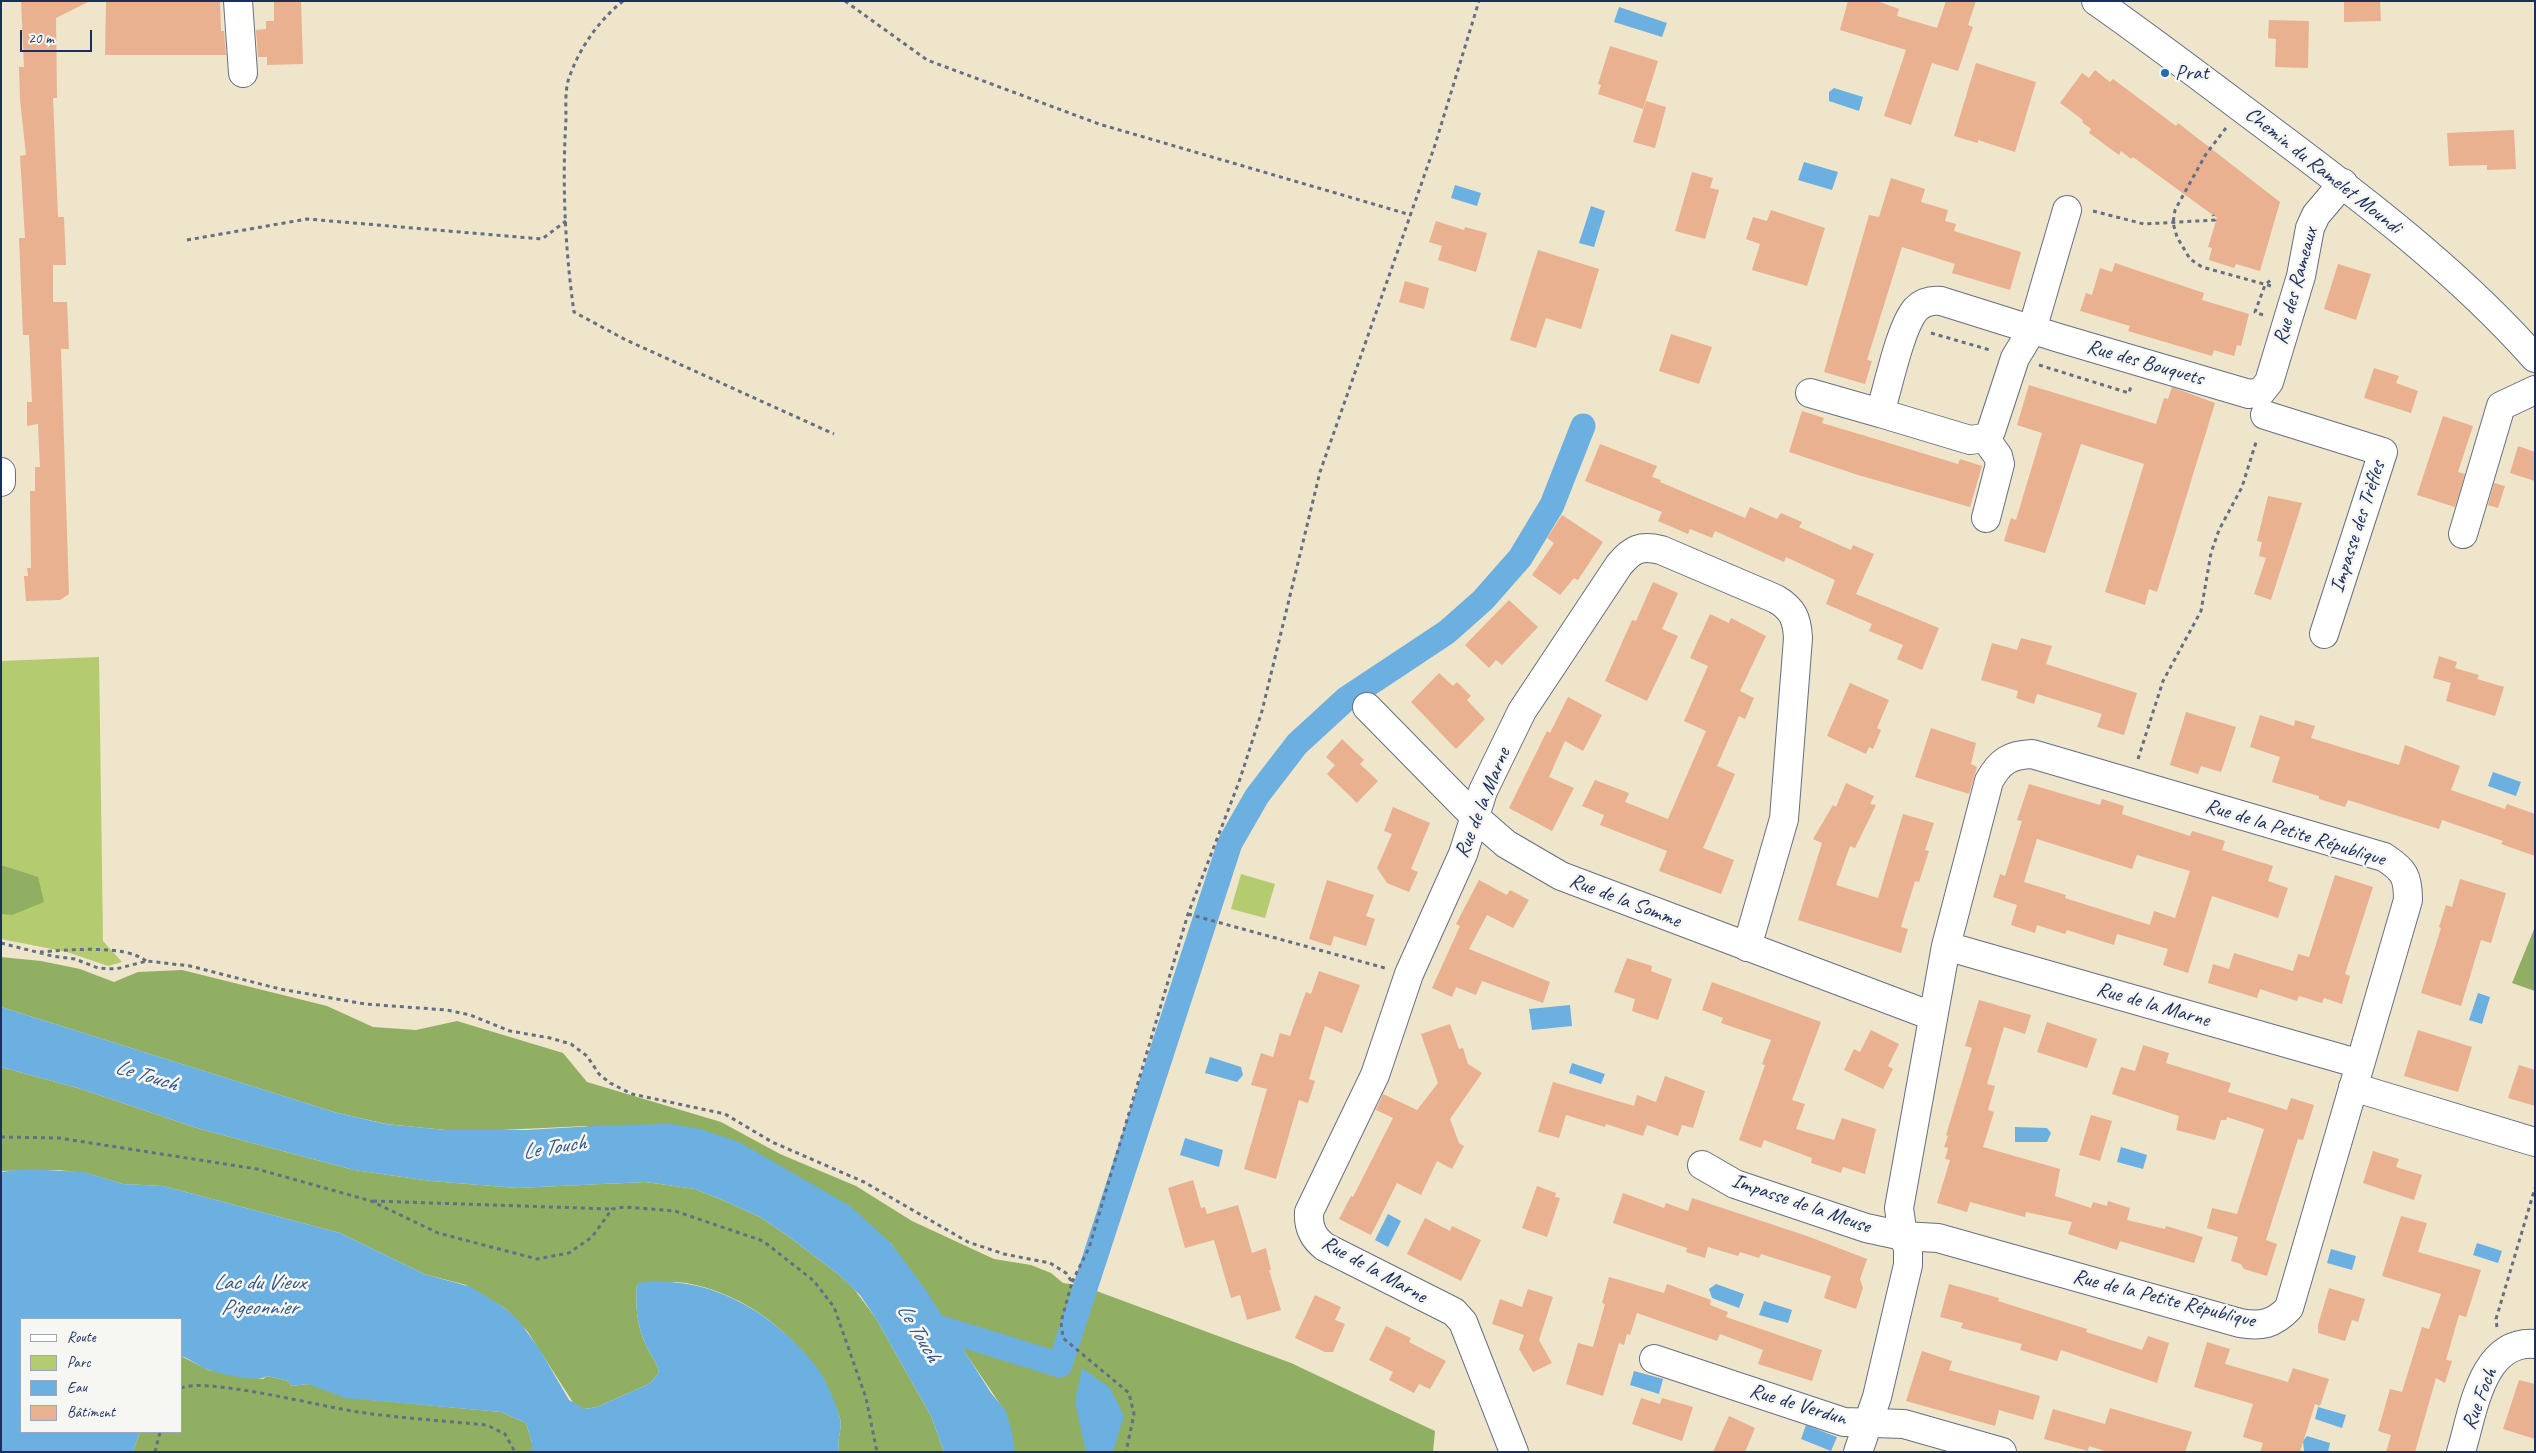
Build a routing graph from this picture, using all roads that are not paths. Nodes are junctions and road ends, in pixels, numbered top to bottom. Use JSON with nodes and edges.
{"nodes":[{"id":1,"x":238,"y":1,"type":"edge"},
{"id":2,"x":2096,"y":1,"type":"edge"},
{"id":3,"x":242,"y":73,"type":"dead end"},
{"id":4,"x":2343,"y":183,"type":"junction"},
{"id":5,"x":2067,"y":210,"type":"road end"},
{"id":6,"x":2032,"y":330,"type":"junction"},
{"id":7,"x":2535,"y":358,"type":"edge"},
{"id":8,"x":2535,"y":390,"type":"edge"},
{"id":9,"x":1810,"y":393,"type":"dead end"},
{"id":10,"x":2261,"y":404,"type":"junction"},
{"id":11,"x":1880,"y":413,"type":"junction"},
{"id":12,"x":1985,"y":438,"type":"junction"},
{"id":13,"x":1,"y":472,"type":"edge"},
{"id":14,"x":1,"y":482,"type":"edge"},
{"id":15,"x":1986,"y":518,"type":"dead end"},
{"id":16,"x":2463,"y":534,"type":"dead end"},
{"id":17,"x":2324,"y":634,"type":"dead end"},
{"id":18,"x":1367,"y":707,"type":"dead end"},
{"id":19,"x":1476,"y":817,"type":"junction"},
{"id":20,"x":1946,"y":946,"type":"junction"},
{"id":21,"x":1747,"y":947,"type":"junction"},
{"id":22,"x":1932,"y":1016,"type":"junction"},
{"id":23,"x":2357,"y":1076,"type":"junction"},
{"id":24,"x":2535,"y":1142,"type":"edge"},
{"id":25,"x":1702,"y":1165,"type":"dead end"},
{"id":26,"x":1903,"y":1236,"type":"junction"},
{"id":27,"x":2535,"y":1344,"type":"edge"},
{"id":28,"x":1654,"y":1359,"type":"dead end"},
{"id":29,"x":1868,"y":1423,"type":"junction"},
{"id":30,"x":1514,"y":1452,"type":"edge"},
{"id":31,"x":1858,"y":1452,"type":"edge"},
{"id":32,"x":2002,"y":1452,"type":"edge"},
{"id":33,"x":2461,"y":1452,"type":"edge"}],
"edges":[{"from":1,"to":3,"type":"street"},
{"from":2,"to":4,"type":"street","name":"Chemin du Ramelet Moundi"},
{"from":4,"to":7,"type":"street","name":"Chemin du Ramelet Moundi"},
{"from":4,"to":10,"type":"street","name":"Rue des Rameaux"},
{"from":5,"to":6,"type":"street"},
{"from":6,"to":10,"type":"street","name":"Rue des Bouquets"},
{"from":6,"to":11,"type":"street","name":"Rue des Bouquets"},
{"from":6,"to":12,"type":"street"},
{"from":8,"to":16,"type":"street"},
{"from":9,"to":11,"type":"street"},
{"from":10,"to":17,"type":"street","name":"Impasse des Trèfles"},
{"from":11,"to":12,"type":"street"},
{"from":12,"to":15,"type":"street"},
{"from":13,"to":14,"type":"street"},
{"from":18,"to":19,"type":"street","name":"Rue de la Somme"},
{"from":19,"to":21,"type":"street","name":"Rue de la Somme"},
{"from":19,"to":21,"type":"street","name":"Rue de la Marne"},
{"from":19,"to":30,"type":"street","name":"Rue de la Marne"},
{"from":20,"to":22,"type":"street","name":"Rue de la Petite République"},
{"from":20,"to":23,"type":"street","name":"Rue de la Marne"},
{"from":20,"to":23,"type":"street","name":"Rue de la Petite République"},
{"from":21,"to":22,"type":"street","name":"Rue de la Somme"},
{"from":22,"to":26,"type":"street","name":"Rue de la Petite République"},
{"from":23,"to":24,"type":"street","name":"Rue de la Marne"},
{"from":23,"to":26,"type":"street","name":"Rue de la Petite République"},
{"from":25,"to":26,"type":"street","name":"Impasse de la Meuse"},
{"from":26,"to":29,"type":"street","name":"Rue de la Petite République"},
{"from":27,"to":33,"type":"street","name":"Rue Foch"},
{"from":28,"to":29,"type":"street","name":"Rue de Verdun"},
{"from":29,"to":31,"type":"street","name":"Rue de la Petite République"},
{"from":29,"to":32,"type":"street","name":"Rue de Verdun"}]}
